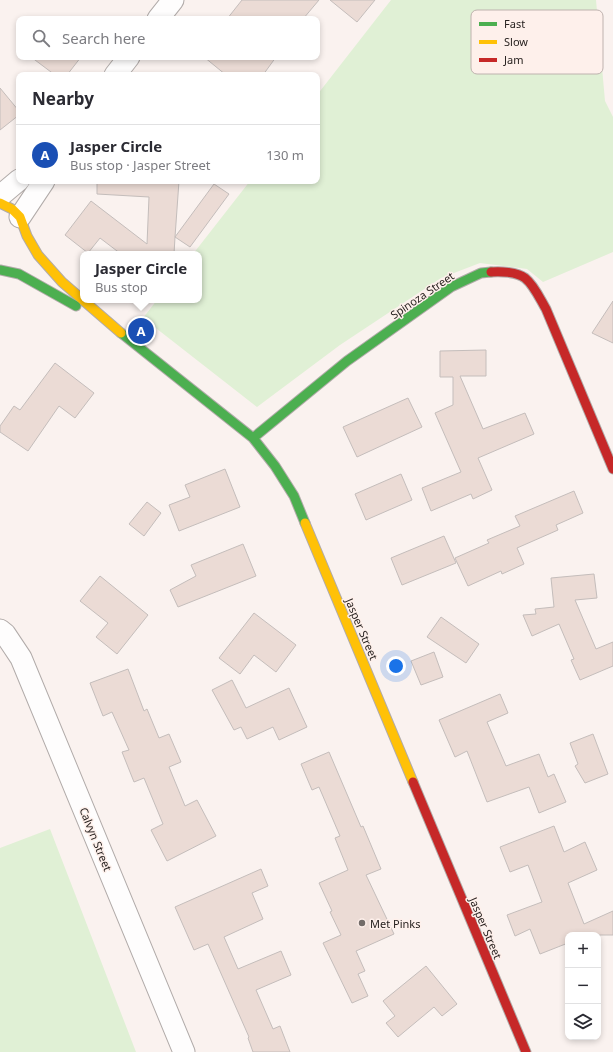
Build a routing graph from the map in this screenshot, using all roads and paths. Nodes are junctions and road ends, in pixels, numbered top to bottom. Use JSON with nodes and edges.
{"nodes":[{"id":1,"x":173,"y":0,"type":"edge"},
{"id":2,"x":160,"y":16,"type":"edge"},
{"id":3,"x":127,"y":60,"type":"edge"},
{"id":4,"x":117,"y":72,"type":"edge"},
{"id":5,"x":16,"y":183,"type":"edge"},
{"id":6,"x":43,"y":184,"type":"edge"},
{"id":7,"x":0,"y":196,"type":"edge"},
{"id":8,"x":0,"y":203,"type":"edge"},
{"id":9,"x":24,"y":226,"type":"junction"},
{"id":10,"x":23,"y":248,"type":"dead end"},
{"id":11,"x":14,"y":262,"type":"dead end"},
{"id":12,"x":0,"y":270,"type":"edge"},
{"id":13,"x":80,"y":298,"type":"edge"},
{"id":14,"x":86,"y":303,"type":"edge"},
{"id":15,"x":107,"y":322,"type":"junction"},
{"id":16,"x":253,"y":438,"type":"junction"},
{"id":17,"x":613,"y":469,"type":"edge"},
{"id":18,"x":0,"y":630,"type":"edge"},
{"id":19,"x":184,"y":1052,"type":"edge"},
{"id":20,"x":526,"y":1052,"type":"edge"}],
"edges":[{"from":1,"to":2,"type":"street"},
{"from":3,"to":4,"type":"street"},
{"from":5,"to":7,"type":"street"},
{"from":6,"to":9,"type":"street"},
{"from":8,"to":9,"type":"street"},
{"from":9,"to":10,"type":"street"},
{"from":9,"to":13,"type":"street","name":"Jasper Street"},
{"from":11,"to":12,"type":"street"},
{"from":12,"to":15,"type":"street","name":"Jasper Street"},
{"from":14,"to":15,"type":"street","name":"Jasper Street"},
{"from":15,"to":16,"type":"street","name":"Jasper Street"},
{"from":16,"to":17,"type":"street","name":"Spinoza Street"},
{"from":16,"to":20,"type":"street","name":"Jasper Street"},
{"from":18,"to":19,"type":"street","name":"Calvyn Street"}]}
